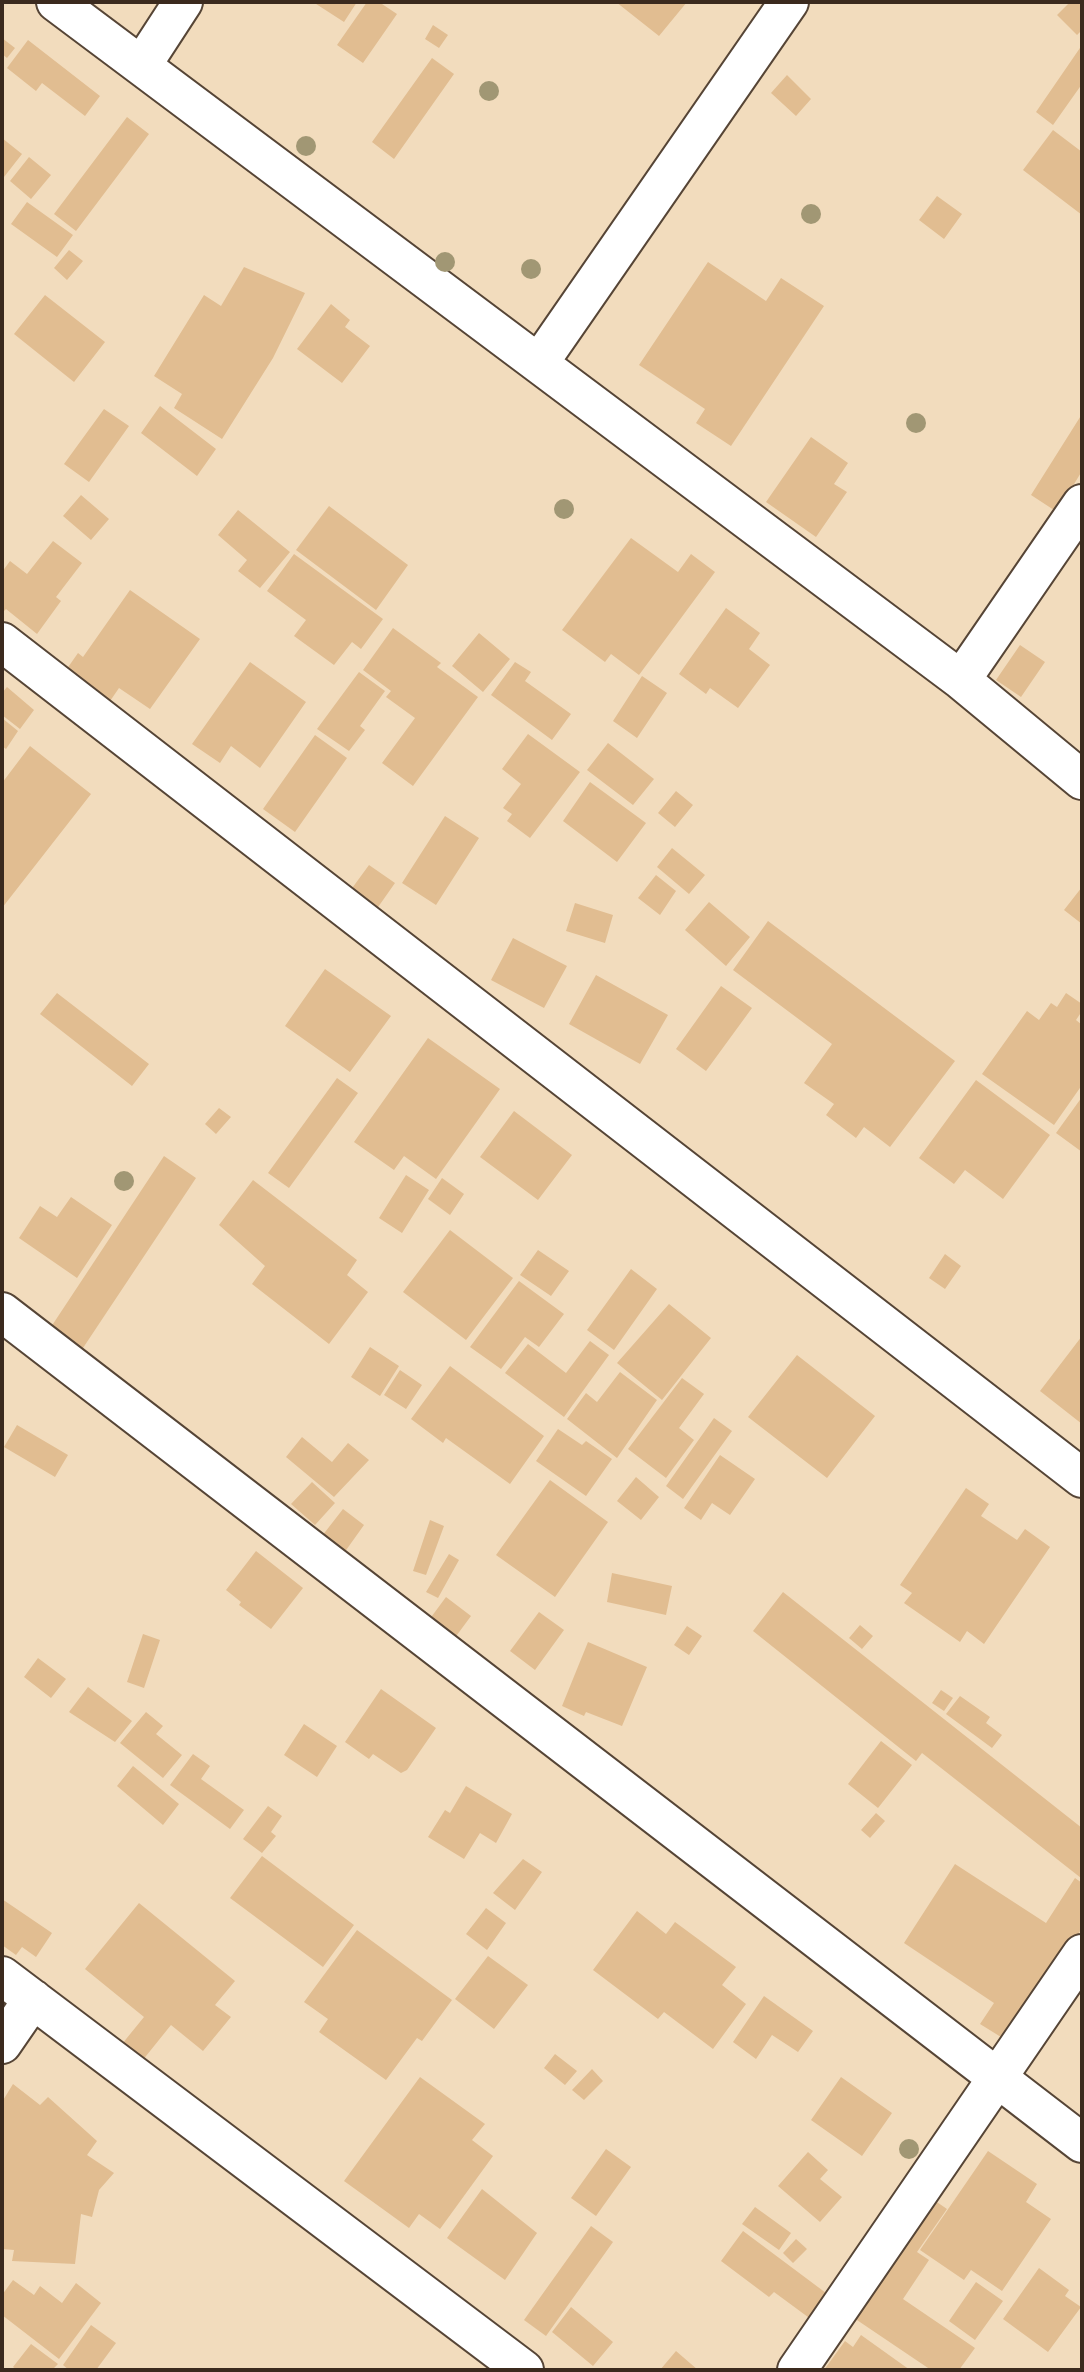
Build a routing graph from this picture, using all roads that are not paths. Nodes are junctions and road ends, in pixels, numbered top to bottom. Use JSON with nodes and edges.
{"nodes":[{"id":1,"x":56,"y":2,"type":"edge"},
{"id":2,"x":183,"y":2,"type":"edge"},
{"id":3,"x":789,"y":2,"type":"edge"},
{"id":4,"x":142,"y":65,"type":"junction"},
{"id":5,"x":539,"y":363,"type":"junction"},
{"id":6,"x":1082,"y":504,"type":"edge"},
{"id":7,"x":2,"y":642,"type":"edge"},
{"id":8,"x":961,"y":680,"type":"junction"},
{"id":9,"x":1082,"y":780,"type":"edge"},
{"id":10,"x":2,"y":1312,"type":"edge"},
{"id":11,"x":1082,"y":1478,"type":"edge"},
{"id":12,"x":1082,"y":1954,"type":"edge"},
{"id":13,"x":2,"y":1976,"type":"edge"},
{"id":14,"x":33,"y":1999,"type":"junction"},
{"id":15,"x":2,"y":2044,"type":"edge"},
{"id":16,"x":998,"y":2078,"type":"junction"},
{"id":17,"x":1082,"y":2143,"type":"edge"},
{"id":18,"x":524,"y":2370,"type":"edge"},
{"id":19,"x":797,"y":2370,"type":"edge"}],
"edges":[{"from":1,"to":4,"type":"street"},
{"from":2,"to":4,"type":"street"},
{"from":3,"to":5,"type":"street"},
{"from":4,"to":5,"type":"street"},
{"from":5,"to":8,"type":"street"},
{"from":6,"to":8,"type":"street"},
{"from":7,"to":11,"type":"street"},
{"from":8,"to":9,"type":"street"},
{"from":10,"to":16,"type":"street"},
{"from":12,"to":16,"type":"street"},
{"from":13,"to":14,"type":"street"},
{"from":14,"to":15,"type":"street"},
{"from":14,"to":18,"type":"street"},
{"from":16,"to":17,"type":"street"},
{"from":16,"to":19,"type":"street"}]}
